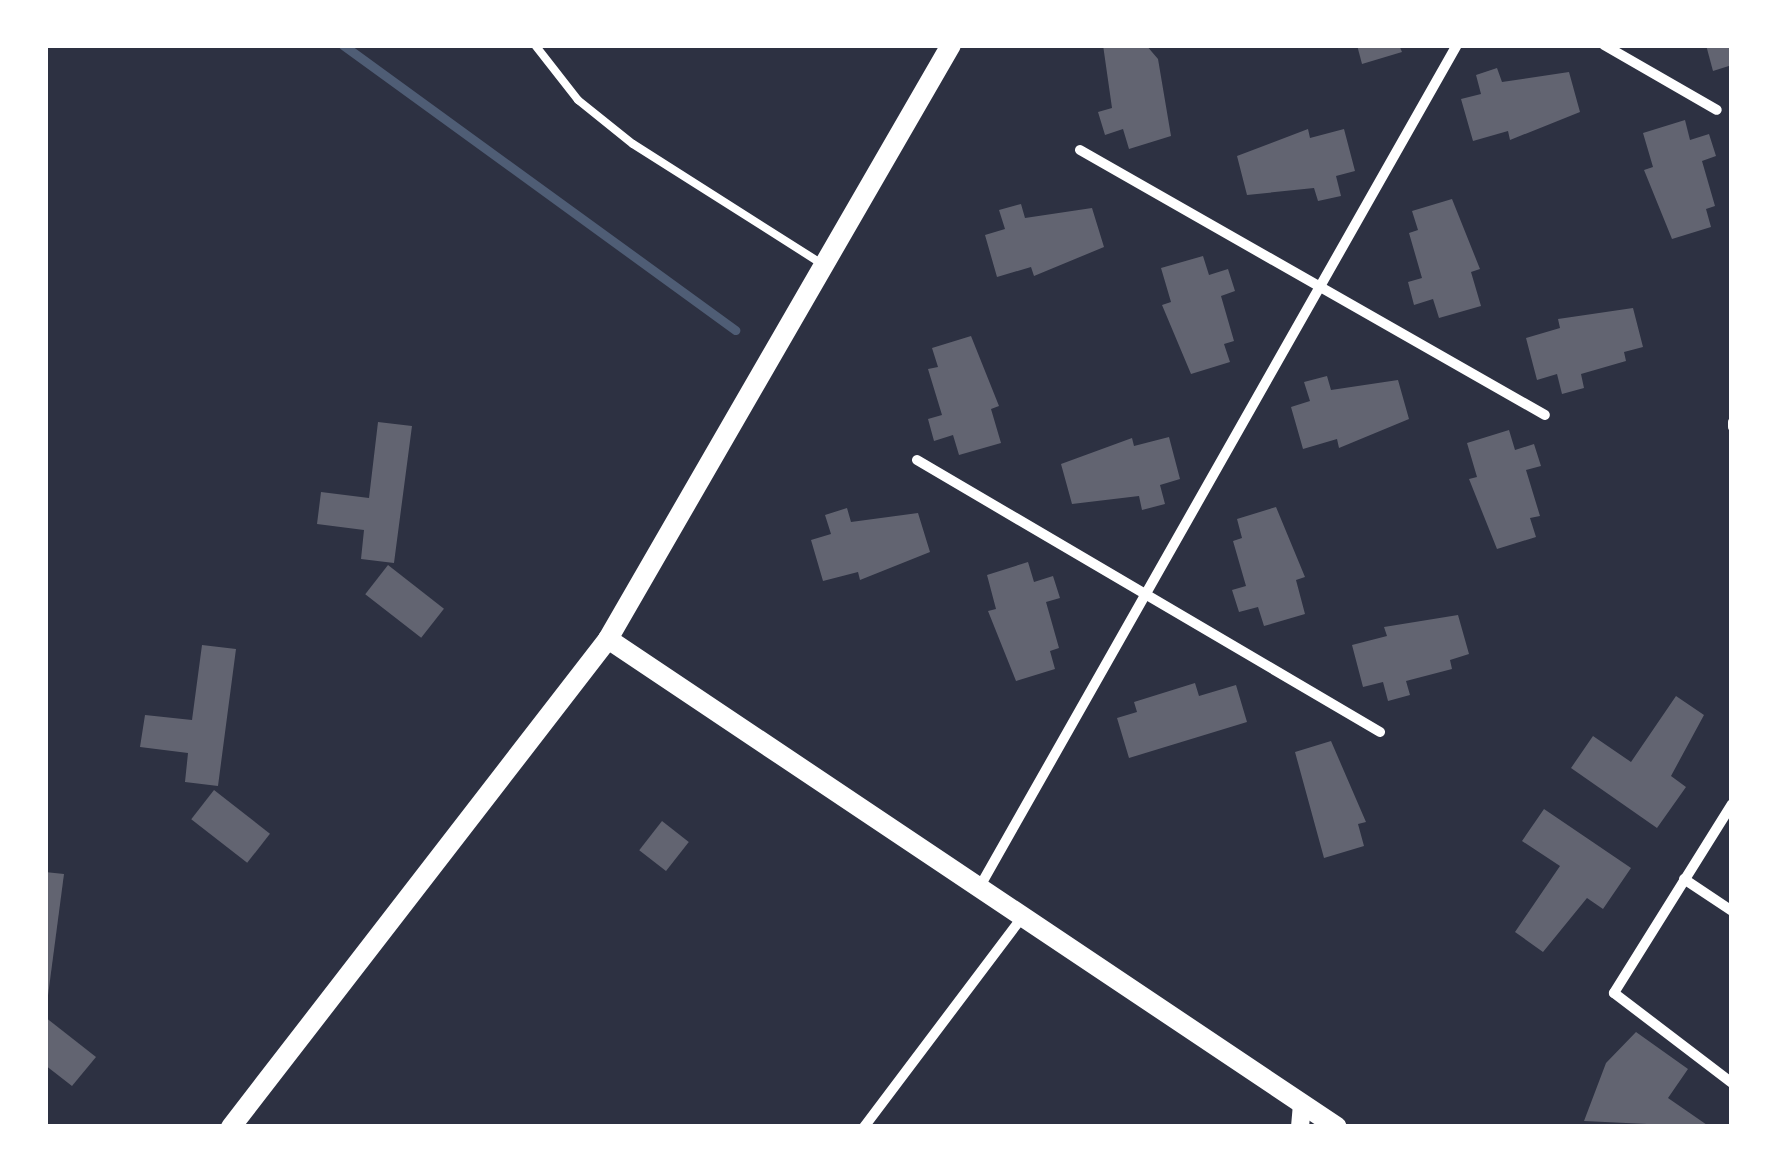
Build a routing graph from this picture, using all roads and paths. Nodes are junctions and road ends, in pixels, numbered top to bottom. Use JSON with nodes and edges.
{"nodes":[{"id":1,"x":535,"y":45,"type":"edge"},
{"id":2,"x":951,"y":45,"type":"edge"},
{"id":3,"x":1457,"y":45,"type":"edge"},
{"id":4,"x":1604,"y":45,"type":"edge"},
{"id":5,"x":1716,"y":110,"type":"dead end"},
{"id":6,"x":1080,"y":150,"type":"dead end"},
{"id":7,"x":825,"y":266,"type":"junction"},
{"id":8,"x":1322,"y":289,"type":"junction"},
{"id":9,"x":1545,"y":415,"type":"dead end"},
{"id":10,"x":917,"y":460,"type":"dead end"},
{"id":11,"x":1146,"y":599,"type":"junction"},
{"id":12,"x":608,"y":639,"type":"junction"},
{"id":13,"x":1380,"y":732,"type":"dead end"},
{"id":14,"x":1732,"y":804,"type":"edge"},
{"id":15,"x":1684,"y":878,"type":"junction"},
{"id":16,"x":978,"y":891,"type":"junction"},
{"id":17,"x":1732,"y":911,"type":"edge"},
{"id":18,"x":1020,"y":920,"type":"junction"},
{"id":19,"x":1732,"y":1083,"type":"edge"},
{"id":20,"x":1301,"y":1116,"type":"edge"},
{"id":21,"x":231,"y":1127,"type":"edge"},
{"id":22,"x":864,"y":1127,"type":"edge"},
{"id":23,"x":1337,"y":1127,"type":"edge"}],
"edges":[{"from":1,"to":7,"type":"lane"},
{"from":2,"to":7,"type":"main road"},
{"from":3,"to":8,"type":"street"},
{"from":4,"to":5,"type":"street"},
{"from":6,"to":8,"type":"street"},
{"from":7,"to":12,"type":"main road"},
{"from":8,"to":9,"type":"street"},
{"from":8,"to":11,"type":"street"},
{"from":10,"to":11,"type":"street"},
{"from":11,"to":13,"type":"street"},
{"from":11,"to":16,"type":"street"},
{"from":12,"to":16,"type":"main road"},
{"from":12,"to":21,"type":"main road"},
{"from":14,"to":15,"type":"street"},
{"from":15,"to":17,"type":"street"},
{"from":15,"to":19,"type":"street"},
{"from":16,"to":18,"type":"main road"},
{"from":18,"to":20,"type":"main road"},
{"from":18,"to":22,"type":"street"},
{"from":20,"to":23,"type":"main road"}]}
